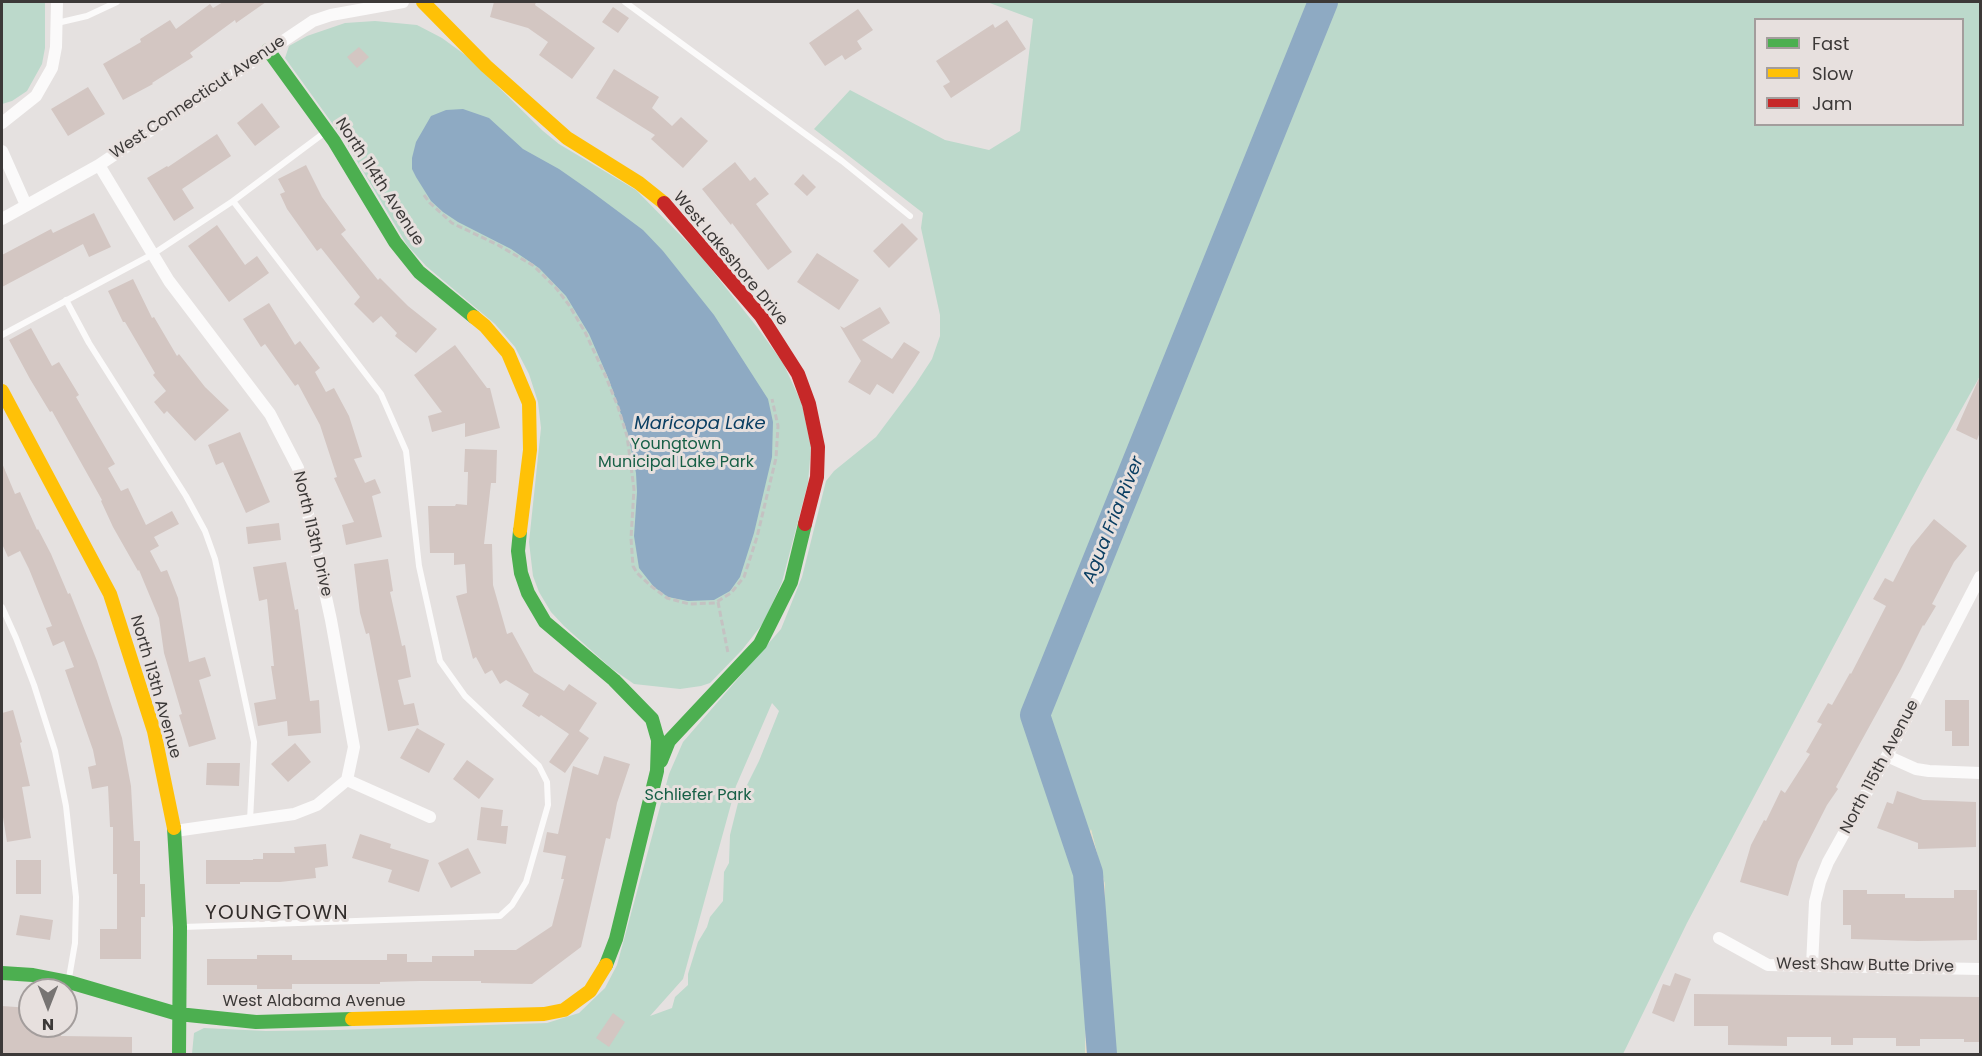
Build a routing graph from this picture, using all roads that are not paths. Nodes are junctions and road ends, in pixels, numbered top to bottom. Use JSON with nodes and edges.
{"nodes":[{"id":1,"x":57,"y":2,"type":"edge"},
{"id":2,"x":117,"y":2,"type":"edge"},
{"id":3,"x":403,"y":2,"type":"edge"},
{"id":4,"x":423,"y":2,"type":"edge"},
{"id":5,"x":625,"y":2,"type":"edge"},
{"id":6,"x":56,"y":23,"type":"junction"},
{"id":7,"x":268,"y":50,"type":"junction"},
{"id":8,"x":2,"y":123,"type":"edge"},
{"id":9,"x":327,"y":131,"type":"junction"},
{"id":10,"x":2,"y":150,"type":"edge"},
{"id":11,"x":99,"y":165,"type":"junction"},
{"id":12,"x":233,"y":201,"type":"junction"},
{"id":13,"x":26,"y":205,"type":"junction"},
{"id":14,"x":910,"y":216,"type":"dead end"},
{"id":15,"x":2,"y":219,"type":"edge"},
{"id":16,"x":153,"y":254,"type":"junction"},
{"id":17,"x":66,"y":300,"type":"junction"},
{"id":18,"x":2,"y":335,"type":"edge"},
{"id":19,"x":2,"y":391,"type":"edge"},
{"id":20,"x":1980,"y":577,"type":"edge"},
{"id":21,"x":2,"y":606,"type":"edge"},
{"id":22,"x":1887,"y":756,"type":"junction"},
{"id":23,"x":657,"y":771,"type":"junction"},
{"id":24,"x":1980,"y":773,"type":"edge"},
{"id":25,"x":347,"y":780,"type":"junction"},
{"id":26,"x":430,"y":817,"type":"dead end"},
{"id":27,"x":250,"y":820,"type":"junction"},
{"id":28,"x":175,"y":831,"type":"junction"},
{"id":29,"x":180,"y":927,"type":"junction"},
{"id":30,"x":1719,"y":938,"type":"dead end"},
{"id":31,"x":1812,"y":966,"type":"junction"},
{"id":32,"x":1980,"y":969,"type":"edge"},
{"id":33,"x":2,"y":973,"type":"edge"},
{"id":34,"x":48,"y":978,"type":"edge"},
{"id":35,"x":70,"y":978,"type":"edge"},
{"id":36,"x":78,"y":985,"type":"edge"},
{"id":37,"x":590,"y":991,"type":"joint"},
{"id":38,"x":178,"y":1014,"type":"junction"},
{"id":39,"x":179,"y":1054,"type":"edge"}],
"edges":[{"from":1,"to":6,"type":"street"},
{"from":2,"to":6,"type":"lane"},
{"from":3,"to":7,"type":"street","name":"West Connecticut Avenue"},
{"from":4,"to":23,"type":"street","name":"West Lakeshore Drive"},
{"from":5,"to":14,"type":"lane"},
{"from":6,"to":8,"type":"street"},
{"from":7,"to":9,"type":"street","name":"North 114th Avenue"},
{"from":7,"to":11,"type":"street","name":"West Connecticut Avenue"},
{"from":9,"to":12,"type":"lane"},
{"from":9,"to":23,"type":"street","name":"North 114th Avenue"},
{"from":10,"to":13,"type":"street"},
{"from":11,"to":13,"type":"street","name":"West Connecticut Avenue"},
{"from":11,"to":16,"type":"street","name":"North 113th Drive"},
{"from":12,"to":16,"type":"lane"},
{"from":12,"to":29,"type":"lane"},
{"from":13,"to":15,"type":"street","name":"West Connecticut Avenue"},
{"from":16,"to":17,"type":"lane"},
{"from":16,"to":25,"type":"street","name":"North 113th Drive"},
{"from":17,"to":18,"type":"lane"},
{"from":17,"to":27,"type":"lane"},
{"from":19,"to":28,"type":"street","name":"North 113th Avenue"},
{"from":20,"to":22,"type":"street","name":"North 115th Avenue"},
{"from":21,"to":35,"type":"lane"},
{"from":22,"to":24,"type":"street"},
{"from":22,"to":31,"type":"street","name":"North 115th Avenue"},
{"from":23,"to":37,"type":"street","name":"North 114th Avenue"},
{"from":25,"to":26,"type":"street"},
{"from":25,"to":27,"type":"street"},
{"from":27,"to":28,"type":"street"},
{"from":28,"to":29,"type":"street","name":"North 113th Avenue"},
{"from":29,"to":38,"type":"street","name":"North 113th Avenue"},
{"from":30,"to":31,"type":"street","name":"West Shaw Butte Drive"},
{"from":31,"to":32,"type":"street","name":"West Shaw Butte Drive"},
{"from":33,"to":34,"type":"street","name":"West Alabama Avenue"},
{"from":36,"to":38,"type":"street","name":"West Alabama Avenue"},
{"from":37,"to":38,"type":"street","name":"West Alabama Avenue"},
{"from":38,"to":39,"type":"street","name":"North 113th Avenue"}]}
